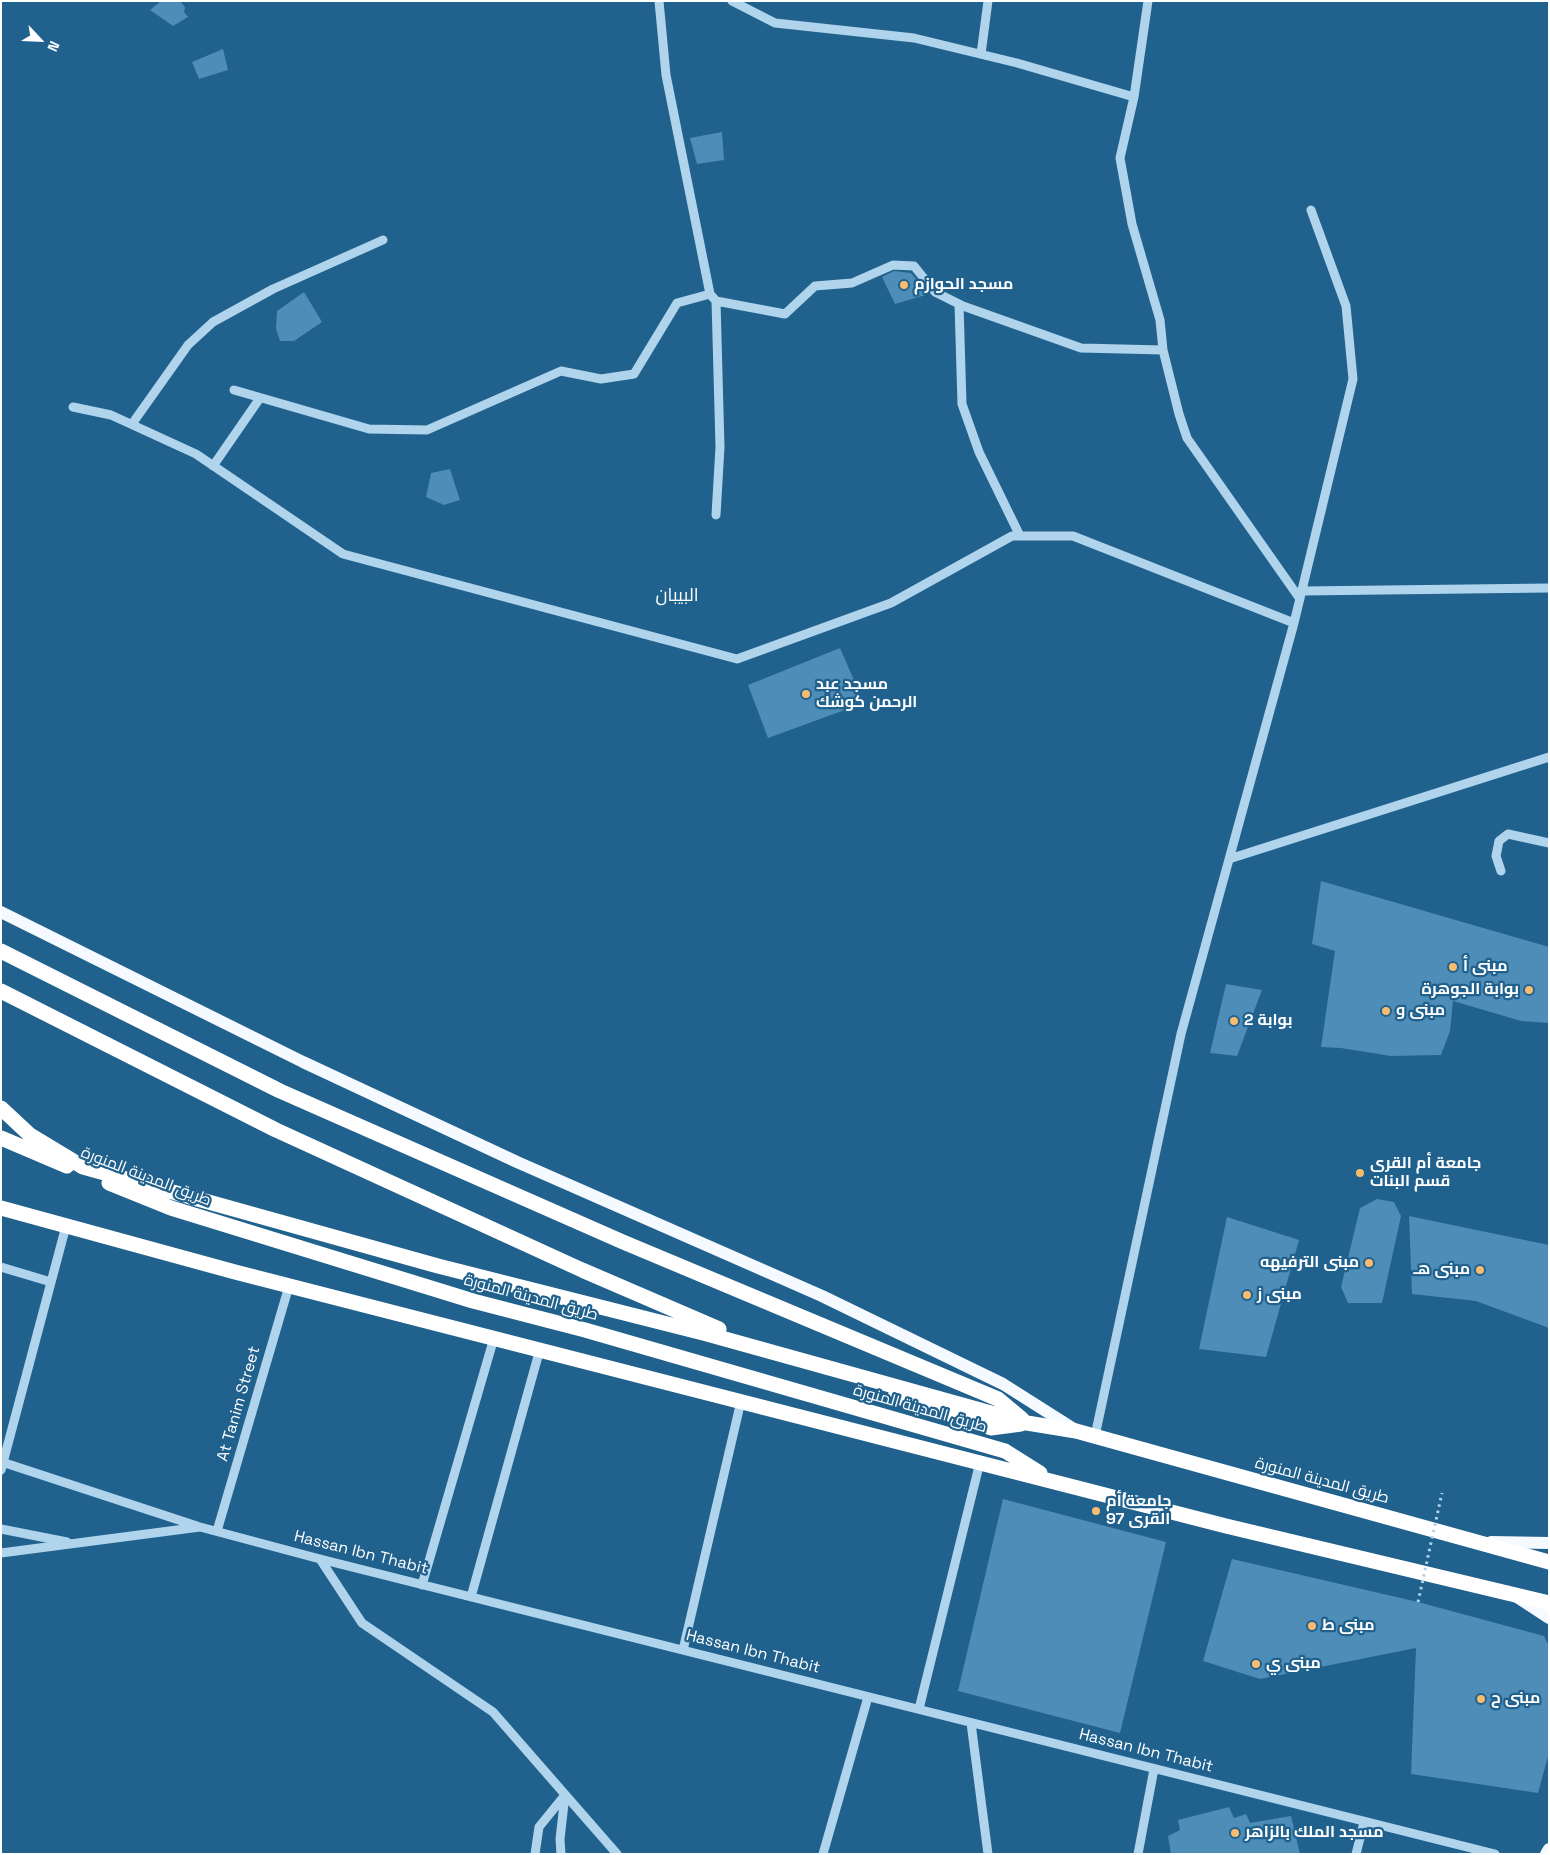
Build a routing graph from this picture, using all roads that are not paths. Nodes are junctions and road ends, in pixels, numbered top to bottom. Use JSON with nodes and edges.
{"nodes":[{"id":1,"x":659,"y":1,"type":"edge"},
{"id":2,"x":732,"y":1,"type":"edge"},
{"id":3,"x":988,"y":1,"type":"edge"},
{"id":4,"x":1148,"y":1,"type":"edge"},
{"id":5,"x":981,"y":54,"type":"junction"},
{"id":6,"x":1134,"y":97,"type":"junction"},
{"id":7,"x":1312,"y":210,"type":"dead end"},
{"id":8,"x":384,"y":240,"type":"dead end"},
{"id":9,"x":713,"y":298,"type":"junction"},
{"id":10,"x":959,"y":304,"type":"junction"},
{"id":11,"x":1163,"y":350,"type":"junction"},
{"id":12,"x":234,"y":390,"type":"dead end"},
{"id":13,"x":260,"y":398,"type":"junction"},
{"id":14,"x":73,"y":407,"type":"dead end"},
{"id":15,"x":132,"y":424,"type":"junction"},
{"id":16,"x":213,"y":466,"type":"junction"},
{"id":17,"x":716,"y":515,"type":"dead end"},
{"id":18,"x":1020,"y":536,"type":"junction"},
{"id":19,"x":1549,"y":588,"type":"edge"},
{"id":20,"x":1301,"y":595,"type":"junction"},
{"id":21,"x":1294,"y":623,"type":"junction"},
{"id":22,"x":1549,"y":757,"type":"edge"},
{"id":23,"x":1549,"y":842,"type":"edge"},
{"id":24,"x":1229,"y":859,"type":"junction"},
{"id":25,"x":1501,"y":871,"type":"dead end"},
{"id":26,"x":1,"y":912,"type":"edge"},
{"id":27,"x":1,"y":950,"type":"edge"},
{"id":28,"x":1,"y":991,"type":"edge"},
{"id":29,"x":1,"y":1108,"type":"edge"},
{"id":30,"x":1,"y":1138,"type":"edge"},
{"id":31,"x":1,"y":1208,"type":"edge"},
{"id":32,"x":66,"y":1226,"type":"junction"},
{"id":33,"x":1,"y":1267,"type":"edge"},
{"id":34,"x":51,"y":1282,"type":"junction"},
{"id":35,"x":289,"y":1286,"type":"junction"},
{"id":36,"x":494,"y":1338,"type":"junction"},
{"id":37,"x":540,"y":1350,"type":"junction"},
{"id":38,"x":741,"y":1401,"type":"junction"},
{"id":39,"x":1027,"y":1423,"type":"junction"},
{"id":40,"x":1076,"y":1431,"type":"junction"},
{"id":41,"x":1095,"y":1436,"type":"junction"},
{"id":42,"x":980,"y":1462,"type":"junction"},
{"id":43,"x":3,"y":1466,"type":"edge"},
{"id":44,"x":1053,"y":1481,"type":"junction"},
{"id":45,"x":200,"y":1527,"type":"junction"},
{"id":46,"x":1,"y":1529,"type":"edge"},
{"id":47,"x":217,"y":1531,"type":"junction"},
{"id":48,"x":1481,"y":1542,"type":"junction"},
{"id":49,"x":75,"y":1543,"type":"junction"},
{"id":50,"x":1549,"y":1543,"type":"edge"},
{"id":51,"x":1,"y":1553,"type":"edge"},
{"id":52,"x":320,"y":1559,"type":"junction"},
{"id":53,"x":1549,"y":1562,"type":"edge"},
{"id":54,"x":422,"y":1585,"type":"junction"},
{"id":55,"x":1511,"y":1593,"type":"junction"},
{"id":56,"x":472,"y":1597,"type":"junction"},
{"id":57,"x":1549,"y":1603,"type":"edge"},
{"id":58,"x":1549,"y":1618,"type":"edge"},
{"id":59,"x":683,"y":1650,"type":"junction"},
{"id":60,"x":868,"y":1697,"type":"junction"},
{"id":61,"x":919,"y":1710,"type":"junction"},
{"id":62,"x":971,"y":1722,"type":"junction"},
{"id":63,"x":1154,"y":1769,"type":"junction"},
{"id":64,"x":565,"y":1795,"type":"junction"},
{"id":65,"x":1364,"y":1822,"type":"junction"},
{"id":66,"x":1549,"y":1849,"type":"edge"},
{"id":67,"x":535,"y":1854,"type":"edge"},
{"id":68,"x":561,"y":1854,"type":"edge"},
{"id":69,"x":617,"y":1854,"type":"edge"},
{"id":70,"x":823,"y":1854,"type":"edge"},
{"id":71,"x":988,"y":1854,"type":"edge"},
{"id":72,"x":1138,"y":1854,"type":"edge"},
{"id":73,"x":1356,"y":1854,"type":"edge"},
{"id":74,"x":1495,"y":1854,"type":"edge"},
{"id":75,"x":1546,"y":1854,"type":"edge"}],
"edges":[{"from":1,"to":9,"type":"street"},
{"from":2,"to":5,"type":"street"},
{"from":3,"to":5,"type":"street"},
{"from":4,"to":6,"type":"street"},
{"from":5,"to":6,"type":"street"},
{"from":6,"to":11,"type":"street"},
{"from":7,"to":20,"type":"street"},
{"from":8,"to":15,"type":"street"},
{"from":9,"to":10,"type":"street"},
{"from":9,"to":13,"type":"street"},
{"from":9,"to":17,"type":"street"},
{"from":10,"to":11,"type":"street"},
{"from":10,"to":18,"type":"street"},
{"from":11,"to":20,"type":"street"},
{"from":12,"to":13,"type":"street"},
{"from":13,"to":16,"type":"street"},
{"from":14,"to":15,"type":"street"},
{"from":15,"to":16,"type":"street"},
{"from":16,"to":18,"type":"street"},
{"from":18,"to":21,"type":"street"},
{"from":19,"to":20,"type":"street"},
{"from":20,"to":21,"type":"street"},
{"from":21,"to":24,"type":"street"},
{"from":22,"to":24,"type":"street"},
{"from":23,"to":25,"type":"street"},
{"from":24,"to":41,"type":"street"},
{"from":26,"to":40,"type":"main road"},
{"from":27,"to":39,"type":"highway"},
{"from":28,"to":39,"type":"highway"},
{"from":29,"to":39,"type":"highway"},
{"from":30,"to":44,"type":"highway","name":"طريق المدينة المنورة"},
{"from":31,"to":32,"type":"highway","name":"طريق المدينة المنورة"},
{"from":32,"to":34,"type":"street"},
{"from":32,"to":35,"type":"highway","name":"طريق المدينة المنورة"},
{"from":33,"to":34,"type":"street"},
{"from":34,"to":43,"type":"street"},
{"from":35,"to":36,"type":"highway","name":"طريق المدينة المنورة"},
{"from":35,"to":47,"type":"street","name":"At Tanim Street"},
{"from":36,"to":37,"type":"highway","name":"طريق المدينة المنورة"},
{"from":36,"to":54,"type":"street"},
{"from":37,"to":38,"type":"highway","name":"طريق المدينة المنورة"},
{"from":37,"to":56,"type":"street"},
{"from":38,"to":42,"type":"highway","name":"طريق المدينة المنورة"},
{"from":38,"to":59,"type":"street"},
{"from":39,"to":40,"type":"highway","name":"طريق المدينة المنورة"},
{"from":40,"to":41,"type":"highway","name":"طريق المدينة المنورة"},
{"from":41,"to":48,"type":"highway","name":"طريق المدينة المنورة"},
{"from":42,"to":44,"type":"highway","name":"طريق المدينة المنورة"},
{"from":42,"to":61,"type":"street"},
{"from":43,"to":45,"type":"street"},
{"from":44,"to":55,"type":"highway","name":"طريق المدينة المنورة"},
{"from":45,"to":47,"type":"street","name":"Hassan Ibn Thabit"},
{"from":45,"to":49,"type":"street","name":"Hassan Ibn Thabit"},
{"from":46,"to":49,"type":"street"},
{"from":47,"to":52,"type":"street","name":"Hassan Ibn Thabit"},
{"from":48,"to":50,"type":"main road"},
{"from":48,"to":53,"type":"highway","name":"طريق المدينة المنورة"},
{"from":49,"to":51,"type":"street","name":"Hassan Ibn Thabit"},
{"from":52,"to":54,"type":"street","name":"Hassan Ibn Thabit"},
{"from":52,"to":64,"type":"street"},
{"from":54,"to":56,"type":"street","name":"Hassan Ibn Thabit"},
{"from":55,"to":57,"type":"highway","name":"طريق المدينة المنورة"},
{"from":55,"to":58,"type":"main road"},
{"from":56,"to":59,"type":"street","name":"Hassan Ibn Thabit"},
{"from":59,"to":60,"type":"street","name":"Hassan Ibn Thabit"},
{"from":60,"to":61,"type":"street","name":"Hassan Ibn Thabit"},
{"from":60,"to":70,"type":"street"},
{"from":61,"to":62,"type":"street","name":"Hassan Ibn Thabit"},
{"from":62,"to":63,"type":"street","name":"Hassan Ibn Thabit"},
{"from":62,"to":71,"type":"street"},
{"from":63,"to":65,"type":"street","name":"Hassan Ibn Thabit"},
{"from":63,"to":72,"type":"street"},
{"from":64,"to":67,"type":"street"},
{"from":64,"to":68,"type":"street"},
{"from":64,"to":69,"type":"street"},
{"from":65,"to":73,"type":"street"},
{"from":65,"to":74,"type":"street","name":"Hassan Ibn Thabit"},
{"from":66,"to":75,"type":"main road"}]}
